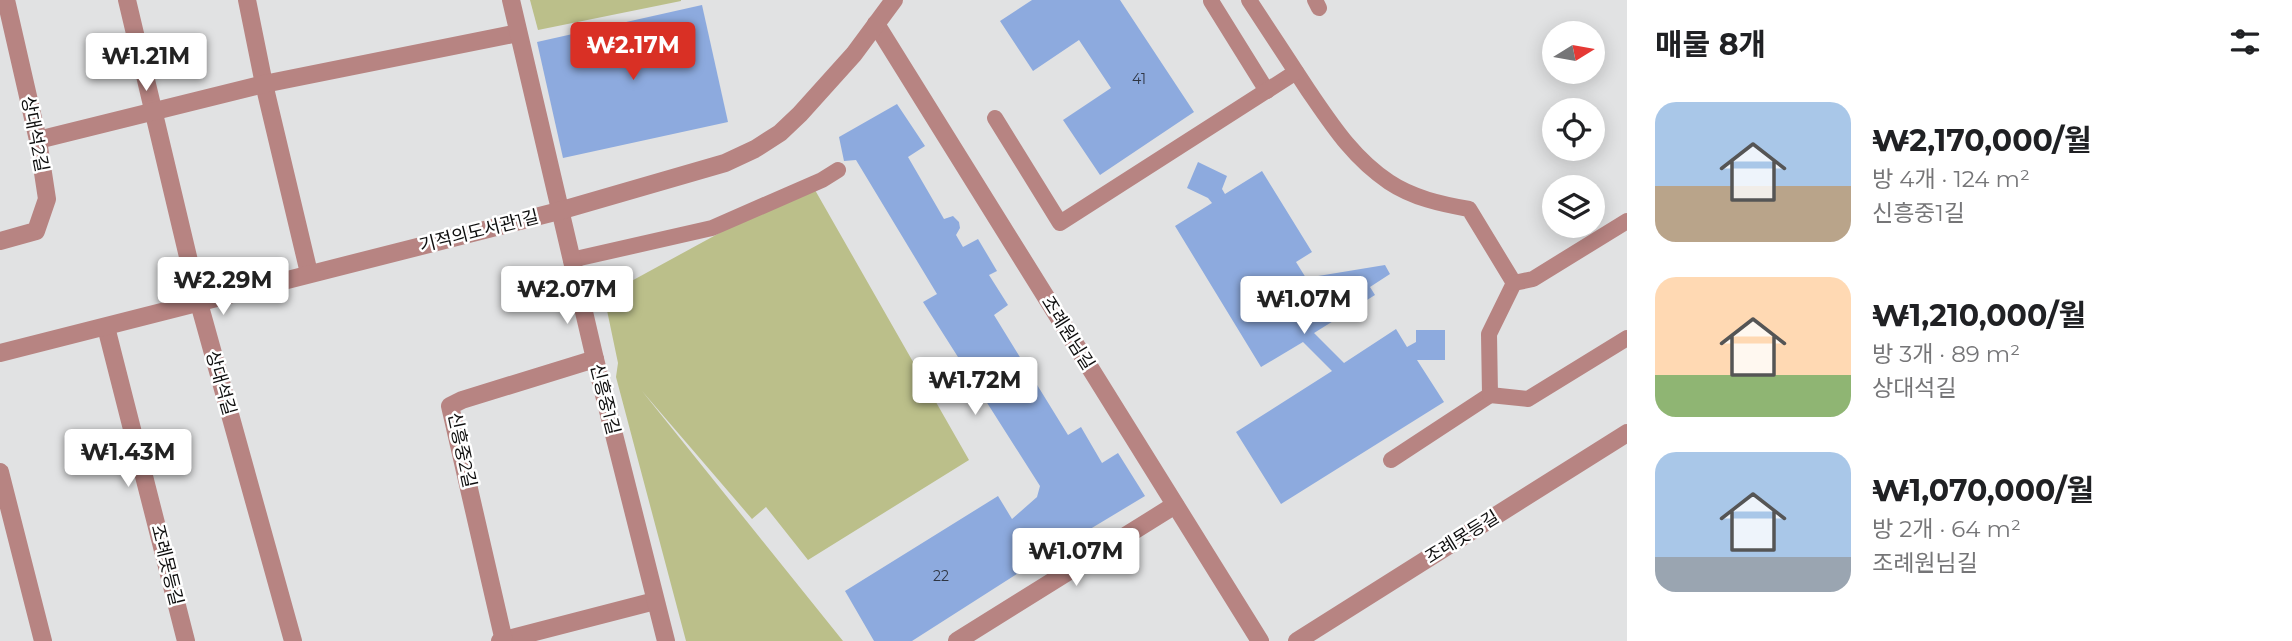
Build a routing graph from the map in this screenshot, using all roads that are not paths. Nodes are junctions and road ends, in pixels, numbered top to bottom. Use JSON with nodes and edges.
{"nodes":[{"id":1,"x":6,"y":0,"type":"edge"},
{"id":2,"x":127,"y":0,"type":"edge"},
{"id":3,"x":247,"y":0,"type":"edge"},
{"id":4,"x":511,"y":0,"type":"edge"},
{"id":5,"x":894,"y":0,"type":"edge"},
{"id":6,"x":1250,"y":0,"type":"edge"},
{"id":7,"x":1211,"y":1,"type":"edge"},
{"id":8,"x":876,"y":24,"type":"junction"},
{"id":9,"x":518,"y":33,"type":"junction"},
{"id":10,"x":1296,"y":72,"type":"junction"},
{"id":11,"x":264,"y":84,"type":"junction"},
{"id":12,"x":1267,"y":91,"type":"junction"},
{"id":13,"x":153,"y":111,"type":"junction"},
{"id":14,"x":995,"y":118,"type":"dead end"},
{"id":15,"x":38,"y":140,"type":"junction"},
{"id":16,"x":838,"y":170,"type":"dead end"},
{"id":17,"x":559,"y":211,"type":"junction"},
{"id":18,"x":1627,"y":221,"type":"edge"},
{"id":19,"x":0,"y":241,"type":"edge"},
{"id":20,"x":571,"y":260,"type":"junction"},
{"id":21,"x":309,"y":273,"type":"junction"},
{"id":22,"x":1514,"y":283,"type":"junction"},
{"id":23,"x":199,"y":303,"type":"junction"},
{"id":24,"x":106,"y":327,"type":"junction"},
{"id":25,"x":1625,"y":342,"type":"edge"},
{"id":26,"x":0,"y":353,"type":"edge"},
{"id":27,"x":595,"y":359,"type":"junction"},
{"id":28,"x":1490,"y":395,"type":"junction"},
{"id":29,"x":1627,"y":433,"type":"edge"},
{"id":30,"x":1391,"y":460,"type":"dead end"},
{"id":31,"x":0,"y":472,"type":"edge"},
{"id":32,"x":1175,"y":505,"type":"junction"},
{"id":33,"x":7,"y":530,"type":"edge"},
{"id":34,"x":655,"y":601,"type":"junction"},
{"id":35,"x":43,"y":641,"type":"edge"},
{"id":36,"x":186,"y":641,"type":"edge"},
{"id":37,"x":293,"y":641,"type":"edge"},
{"id":38,"x":503,"y":641,"type":"edge"},
{"id":39,"x":666,"y":641,"type":"edge"},
{"id":40,"x":957,"y":641,"type":"edge"},
{"id":41,"x":1260,"y":641,"type":"edge"},
{"id":42,"x":1297,"y":641,"type":"edge"}],
"edges":[{"from":1,"to":15,"type":"street","name":"상대석2길"},
{"from":2,"to":13,"type":"street","name":"상대석길"},
{"from":3,"to":11,"type":"street"},
{"from":4,"to":9,"type":"street","name":"신흥중1길"},
{"from":5,"to":8,"type":"street","name":"기적의도서관1길"},
{"from":6,"to":10,"type":"lane"},
{"from":7,"to":12,"type":"lane"},
{"from":8,"to":17,"type":"street","name":"기적의도서관1길"},
{"from":8,"to":32,"type":"street","name":"조례원님길"},
{"from":9,"to":11,"type":"street"},
{"from":9,"to":17,"type":"street","name":"신흥중1길"},
{"from":10,"to":12,"type":"lane"},
{"from":10,"to":22,"type":"lane"},
{"from":11,"to":13,"type":"street"},
{"from":11,"to":21,"type":"street"},
{"from":12,"to":14,"type":"lane"},
{"from":13,"to":15,"type":"street"},
{"from":13,"to":23,"type":"street","name":"상대석길"},
{"from":15,"to":19,"type":"street","name":"상대석2길"},
{"from":16,"to":20,"type":"lane"},
{"from":17,"to":20,"type":"street","name":"신흥중1길"},
{"from":17,"to":21,"type":"street","name":"기적의도서관1길"},
{"from":18,"to":22,"type":"lane"},
{"from":20,"to":27,"type":"street","name":"신흥중1길"},
{"from":21,"to":23,"type":"street","name":"기적의도서관1길"},
{"from":22,"to":28,"type":"lane"},
{"from":23,"to":24,"type":"street","name":"기적의도서관1길"},
{"from":23,"to":37,"type":"street","name":"상대석길"},
{"from":24,"to":26,"type":"street","name":"기적의도서관1길"},
{"from":24,"to":36,"type":"street","name":"조례못등길"},
{"from":25,"to":28,"type":"lane"},
{"from":27,"to":34,"type":"street","name":"신흥중1길"},
{"from":27,"to":38,"type":"street","name":"신흥중2길"},
{"from":28,"to":30,"type":"lane"},
{"from":29,"to":42,"type":"street","name":"조례못등길"},
{"from":31,"to":33,"type":"street"},
{"from":32,"to":40,"type":"street"},
{"from":32,"to":41,"type":"street","name":"조례원님길"},
{"from":33,"to":35,"type":"street"},
{"from":34,"to":38,"type":"street"},
{"from":34,"to":39,"type":"street","name":"신흥중1길"}]}
